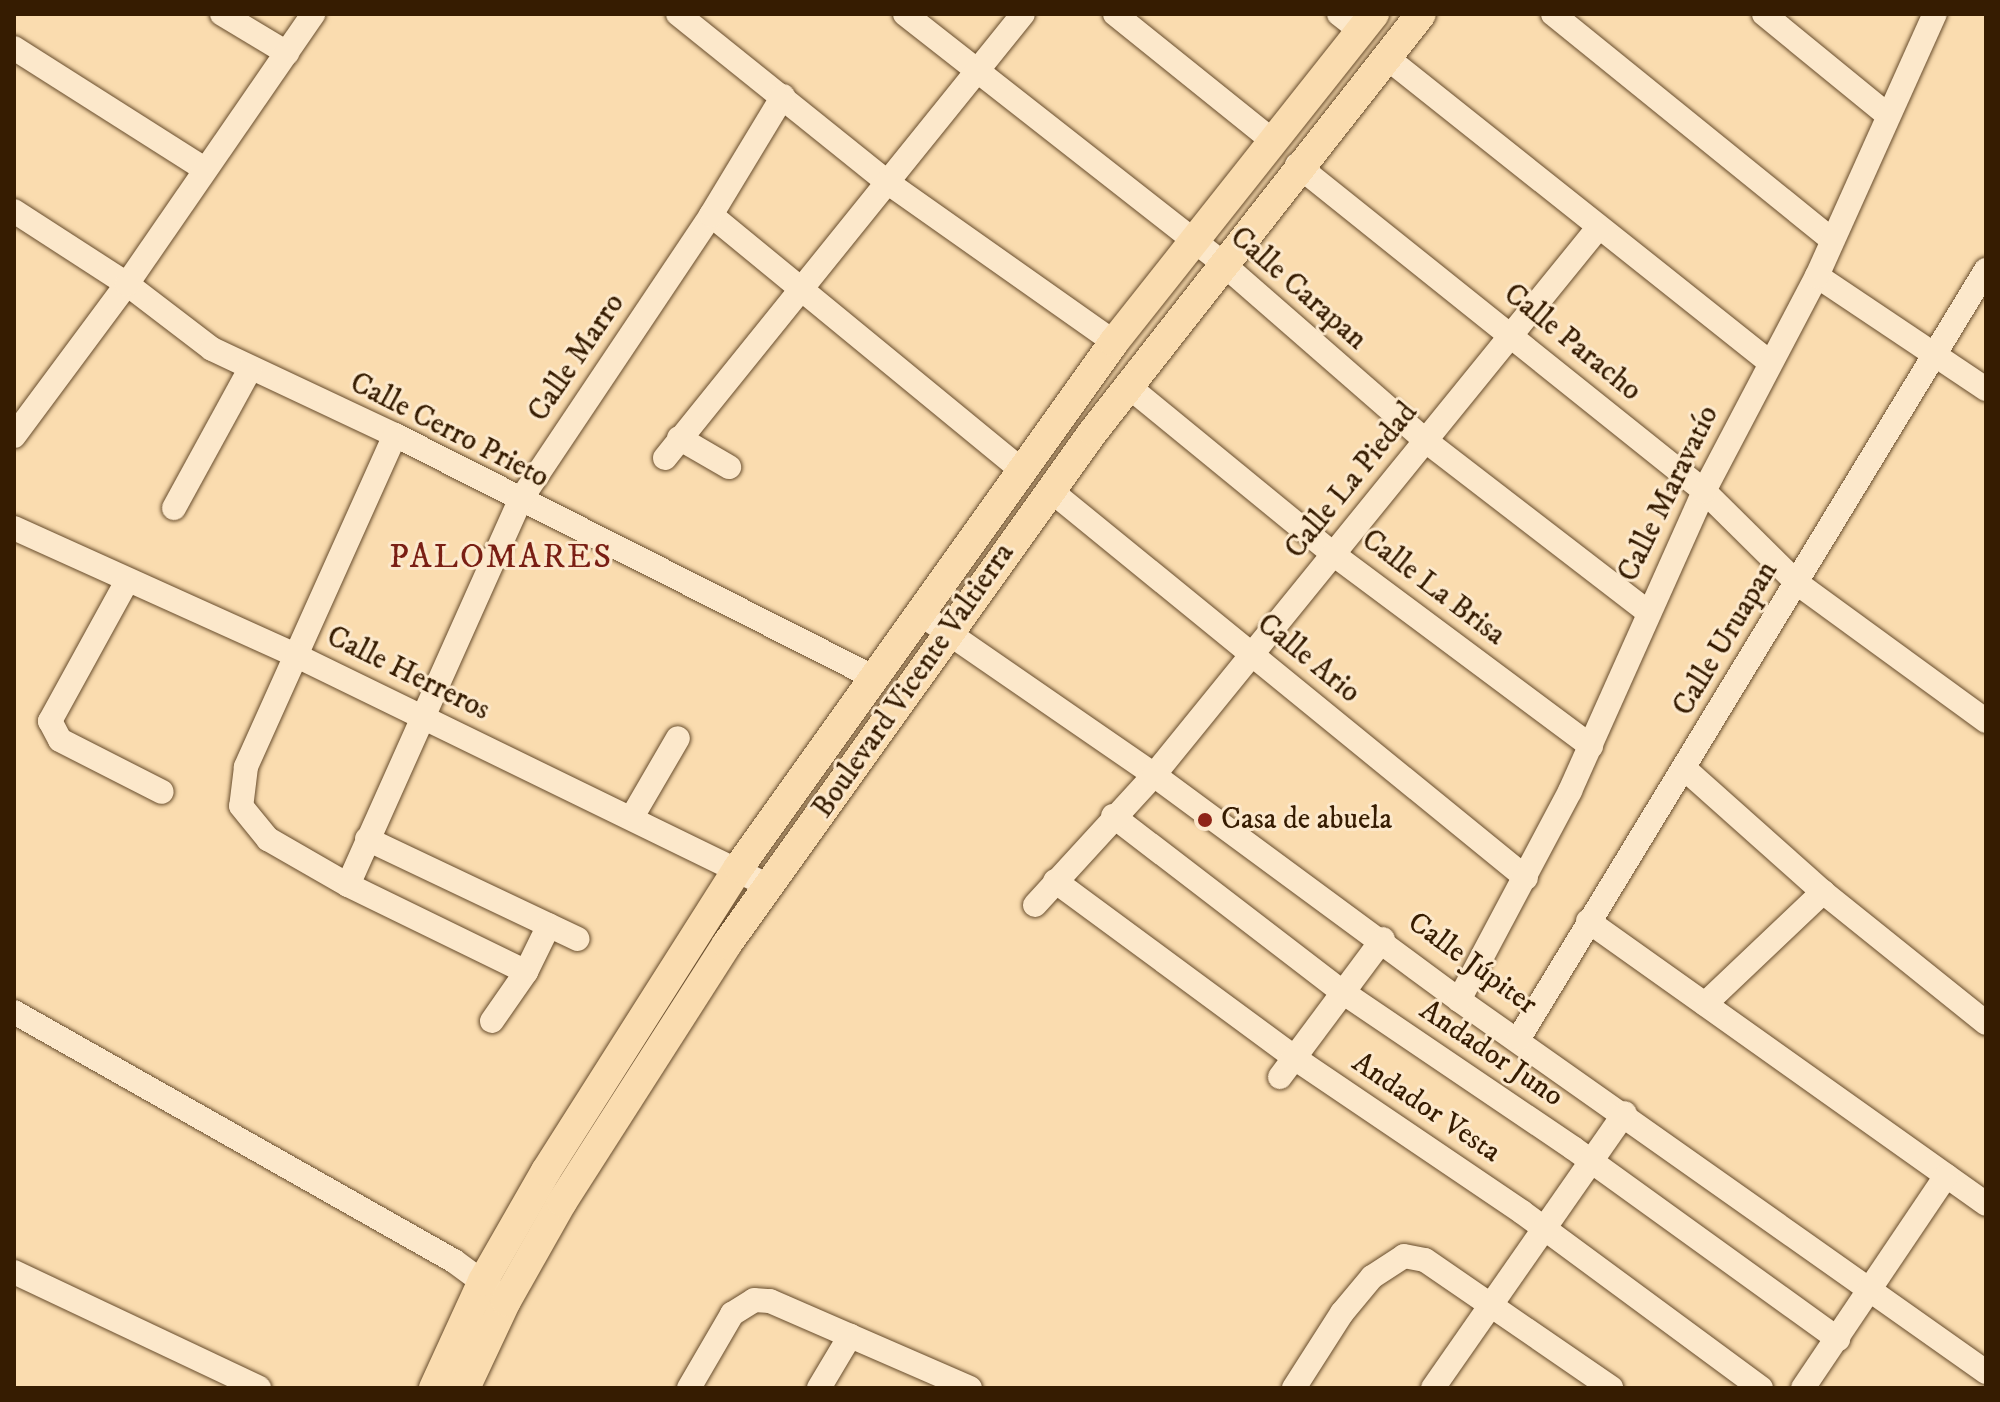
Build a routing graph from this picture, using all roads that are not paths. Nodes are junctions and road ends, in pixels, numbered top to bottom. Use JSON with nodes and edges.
{"nodes":[{"id":1,"x":222,"y":14,"type":"edge"},
{"id":2,"x":313,"y":14,"type":"edge"},
{"id":3,"x":678,"y":14,"type":"edge"},
{"id":4,"x":905,"y":14,"type":"edge"},
{"id":5,"x":1023,"y":14,"type":"edge"},
{"id":6,"x":1115,"y":14,"type":"edge"},
{"id":7,"x":1421,"y":14,"type":"edge"},
{"id":8,"x":1553,"y":14,"type":"edge"},
{"id":9,"x":1764,"y":14,"type":"edge"},
{"id":10,"x":1935,"y":14,"type":"edge"},
{"id":11,"x":1358,"y":20,"type":"edge"},
{"id":12,"x":14,"y":48,"type":"edge"},
{"id":13,"x":287,"y":53,"type":"junction"},
{"id":14,"x":1386,"y":57,"type":"junction"},
{"id":15,"x":975,"y":73,"type":"junction"},
{"id":16,"x":783,"y":96,"type":"junction"},
{"id":17,"x":1886,"y":114,"type":"junction"},
{"id":18,"x":1274,"y":142,"type":"junction"},
{"id":19,"x":1297,"y":165,"type":"junction"},
{"id":20,"x":205,"y":169,"type":"junction"},
{"id":21,"x":887,"y":182,"type":"junction"},
{"id":22,"x":14,"y":211,"type":"edge"},
{"id":23,"x":711,"y":215,"type":"junction"},
{"id":24,"x":1598,"y":228,"type":"junction"},
{"id":25,"x":1831,"y":239,"type":"junction"},
{"id":26,"x":1193,"y":242,"type":"junction"},
{"id":27,"x":1222,"y":263,"type":"junction"},
{"id":28,"x":1986,"y":270,"type":"edge"},
{"id":29,"x":1817,"y":276,"type":"junction"},
{"id":30,"x":127,"y":284,"type":"junction"},
{"id":31,"x":803,"y":289,"type":"junction"},
{"id":32,"x":1514,"y":336,"type":"junction"},
{"id":33,"x":1114,"y":342,"type":"junction"},
{"id":34,"x":1935,"y":353,"type":"junction"},
{"id":35,"x":1770,"y":362,"type":"junction"},
{"id":36,"x":250,"y":369,"type":"junction"},
{"id":37,"x":1128,"y":386,"type":"junction"},
{"id":38,"x":1986,"y":389,"type":"edge"},
{"id":39,"x":395,"y":435,"type":"junction"},
{"id":40,"x":14,"y":436,"type":"edge"},
{"id":41,"x":1426,"y":441,"type":"junction"},
{"id":42,"x":729,"y":467,"type":"dead end"},
{"id":43,"x":1020,"y":469,"type":"junction"},
{"id":44,"x":1050,"y":490,"type":"junction"},
{"id":45,"x":1704,"y":491,"type":"junction"},
{"id":46,"x":519,"y":502,"type":"junction"},
{"id":47,"x":174,"y":508,"type":"dead end"},
{"id":48,"x":14,"y":528,"type":"edge"},
{"id":49,"x":1333,"y":554,"type":"junction"},
{"id":50,"x":1797,"y":583,"type":"junction"},
{"id":51,"x":134,"y":584,"type":"junction"},
{"id":52,"x":918,"y":612,"type":"junction"},
{"id":53,"x":1648,"y":612,"type":"junction"},
{"id":54,"x":947,"y":634,"type":"junction"},
{"id":55,"x":1252,"y":655,"type":"junction"},
{"id":56,"x":297,"y":656,"type":"junction"},
{"id":57,"x":873,"y":677,"type":"junction"},
{"id":58,"x":423,"y":718,"type":"junction"},
{"id":59,"x":1986,"y":721,"type":"edge"},
{"id":60,"x":678,"y":738,"type":"dead end"},
{"id":61,"x":1591,"y":746,"type":"junction"},
{"id":62,"x":1686,"y":770,"type":"junction"},
{"id":63,"x":1154,"y":775,"type":"junction"},
{"id":64,"x":162,"y":792,"type":"dead end"},
{"id":65,"x":1113,"y":816,"type":"junction"},
{"id":66,"x":632,"y":817,"type":"junction"},
{"id":67,"x":367,"y":839,"type":"junction"},
{"id":68,"x":739,"y":867,"type":"junction"},
{"id":69,"x":1526,"y":878,"type":"junction"},
{"id":70,"x":1055,"y":881,"type":"junction"},
{"id":71,"x":348,"y":885,"type":"junction"},
{"id":72,"x":769,"y":886,"type":"junction"},
{"id":73,"x":1823,"y":892,"type":"junction"},
{"id":74,"x":1035,"y":905,"type":"dead end"},
{"id":75,"x":1588,"y":921,"type":"junction"},
{"id":76,"x":549,"y":925,"type":"junction"},
{"id":77,"x":578,"y":939,"type":"dead end"},
{"id":78,"x":1383,"y":939,"type":"junction"},
{"id":79,"x":526,"y":972,"type":"junction"},
{"id":80,"x":1344,"y":993,"type":"junction"},
{"id":81,"x":1459,"y":1000,"type":"junction"},
{"id":82,"x":1705,"y":1004,"type":"junction"},
{"id":83,"x":14,"y":1012,"type":"edge"},
{"id":84,"x":492,"y":1021,"type":"dead end"},
{"id":85,"x":1986,"y":1023,"type":"edge"},
{"id":86,"x":1519,"y":1038,"type":"junction"},
{"id":87,"x":1288,"y":1068,"type":"junction"},
{"id":88,"x":1625,"y":1113,"type":"junction"},
{"id":89,"x":1591,"y":1162,"type":"junction"},
{"id":90,"x":1946,"y":1176,"type":"junction"},
{"id":91,"x":1986,"y":1204,"type":"edge"},
{"id":92,"x":1545,"y":1230,"type":"junction"},
{"id":93,"x":14,"y":1272,"type":"edge"},
{"id":94,"x":483,"y":1281,"type":"junction"},
{"id":95,"x":1870,"y":1292,"type":"junction"},
{"id":96,"x":506,"y":1301,"type":"junction"},
{"id":97,"x":1492,"y":1304,"type":"junction"},
{"id":98,"x":850,"y":1336,"type":"junction"},
{"id":99,"x":1838,"y":1339,"type":"junction"},
{"id":100,"x":1986,"y":1372,"type":"edge"},
{"id":101,"x":954,"y":1385,"type":"edge"},
{"id":102,"x":1804,"y":1387,"type":"edge"},
{"id":103,"x":259,"y":1388,"type":"edge"},
{"id":104,"x":434,"y":1388,"type":"edge"},
{"id":105,"x":465,"y":1388,"type":"edge"},
{"id":106,"x":689,"y":1388,"type":"edge"},
{"id":107,"x":819,"y":1388,"type":"edge"},
{"id":108,"x":1294,"y":1388,"type":"edge"},
{"id":109,"x":1433,"y":1388,"type":"edge"},
{"id":110,"x":1611,"y":1388,"type":"edge"},
{"id":111,"x":1761,"y":1388,"type":"edge"}],
"edges":[{"from":1,"to":13,"type":"street"},
{"from":2,"to":13,"type":"street"},
{"from":3,"to":16,"type":"street"},
{"from":4,"to":15,"type":"street","name":"Calle Carapan"},
{"from":5,"to":15,"type":"street"},
{"from":6,"to":18,"type":"street"},
{"from":7,"to":14,"type":"main road","name":"Boulevard Vicente Valtierra"},
{"from":8,"to":25,"type":"street"},
{"from":9,"to":17,"type":"street"},
{"from":10,"to":17,"type":"street","name":"Calle Maravatío"},
{"from":11,"to":18,"type":"main road","name":"Boulevard Vicente Valtierra"},
{"from":12,"to":20,"type":"street"},
{"from":13,"to":20,"type":"street"},
{"from":14,"to":19,"type":"main road","name":"Boulevard Vicente Valtierra"},
{"from":14,"to":24,"type":"street"},
{"from":15,"to":21,"type":"street"},
{"from":15,"to":26,"type":"street","name":"Calle Carapan"},
{"from":16,"to":21,"type":"street"},
{"from":16,"to":23,"type":"street","name":"Calle Marro"},
{"from":17,"to":25,"type":"street","name":"Calle Maravatío"},
{"from":18,"to":26,"type":"main road","name":"Boulevard Vicente Valtierra"},
{"from":19,"to":27,"type":"main road","name":"Boulevard Vicente Valtierra"},
{"from":19,"to":32,"type":"street","name":"Calle Paracho"},
{"from":20,"to":30,"type":"street"},
{"from":21,"to":31,"type":"street"},
{"from":21,"to":33,"type":"street"},
{"from":22,"to":30,"type":"street","name":"Calle Cerro Prieto"},
{"from":23,"to":31,"type":"street"},
{"from":23,"to":46,"type":"street","name":"Calle Marro"},
{"from":24,"to":32,"type":"street","name":"Calle La Piedad"},
{"from":24,"to":35,"type":"street"},
{"from":25,"to":29,"type":"street","name":"Calle Maravatío"},
{"from":26,"to":27,"type":"street","name":"Calle Carapan"},
{"from":26,"to":33,"type":"main road","name":"Boulevard Vicente Valtierra"},
{"from":27,"to":37,"type":"main road","name":"Boulevard Vicente Valtierra"},
{"from":27,"to":41,"type":"street","name":"Calle Carapan"},
{"from":28,"to":34,"type":"street","name":"Calle Uruapan"},
{"from":29,"to":34,"type":"street"},
{"from":29,"to":35,"type":"street","name":"Calle Maravatío"},
{"from":30,"to":36,"type":"street","name":"Calle Cerro Prieto"},
{"from":30,"to":40,"type":"street"},
{"from":31,"to":42,"type":"street"},
{"from":31,"to":43,"type":"street"},
{"from":32,"to":41,"type":"street","name":"Calle La Piedad"},
{"from":32,"to":45,"type":"street","name":"Calle Paracho"},
{"from":33,"to":43,"type":"main road","name":"Boulevard Vicente Valtierra"},
{"from":34,"to":38,"type":"street"},
{"from":34,"to":50,"type":"street","name":"Calle Uruapan"},
{"from":35,"to":45,"type":"street","name":"Calle Maravatío"},
{"from":36,"to":39,"type":"street","name":"Calle Cerro Prieto"},
{"from":36,"to":47,"type":"street"},
{"from":37,"to":44,"type":"main road","name":"Boulevard Vicente Valtierra"},
{"from":37,"to":49,"type":"street","name":"Calle La Brisa"},
{"from":39,"to":46,"type":"street","name":"Calle Cerro Prieto"},
{"from":39,"to":56,"type":"street"},
{"from":41,"to":49,"type":"street","name":"Calle La Piedad"},
{"from":41,"to":53,"type":"street","name":"Calle Carapan"},
{"from":43,"to":52,"type":"main road","name":"Boulevard Vicente Valtierra"},
{"from":44,"to":54,"type":"main road","name":"Boulevard Vicente Valtierra"},
{"from":44,"to":55,"type":"street","name":"Calle Ario"},
{"from":45,"to":50,"type":"street","name":"Calle Paracho"},
{"from":45,"to":53,"type":"street","name":"Calle Maravatío"},
{"from":46,"to":57,"type":"street","name":"Calle Cerro Prieto"},
{"from":46,"to":58,"type":"street","name":"Calle Marro"},
{"from":48,"to":51,"type":"street","name":"Calle Herreros"},
{"from":49,"to":55,"type":"street","name":"Calle La Piedad"},
{"from":49,"to":61,"type":"street","name":"Calle La Brisa"},
{"from":50,"to":59,"type":"street","name":"Calle Paracho"},
{"from":50,"to":62,"type":"street","name":"Calle Uruapan"},
{"from":51,"to":56,"type":"street","name":"Calle Herreros"},
{"from":51,"to":64,"type":"street"},
{"from":52,"to":54,"type":"street","name":"Calle Júpiter"},
{"from":52,"to":57,"type":"main road","name":"Boulevard Vicente Valtierra"},
{"from":53,"to":61,"type":"street","name":"Calle Maravatío"},
{"from":54,"to":63,"type":"street","name":"Calle Júpiter"},
{"from":54,"to":72,"type":"main road","name":"Boulevard Vicente Valtierra"},
{"from":55,"to":63,"type":"street","name":"Calle La Piedad"},
{"from":55,"to":69,"type":"street","name":"Calle Ario"},
{"from":56,"to":58,"type":"street","name":"Calle Herreros"},
{"from":56,"to":71,"type":"street"},
{"from":57,"to":68,"type":"main road","name":"Boulevard Vicente Valtierra"},
{"from":58,"to":66,"type":"street","name":"Calle Herreros"},
{"from":58,"to":67,"type":"street","name":"Calle Marro"},
{"from":60,"to":66,"type":"street"},
{"from":61,"to":69,"type":"street","name":"Calle Maravatío"},
{"from":62,"to":73,"type":"street"},
{"from":62,"to":75,"type":"street","name":"Calle Uruapan"},
{"from":63,"to":65,"type":"street","name":"Calle La Piedad"},
{"from":63,"to":78,"type":"street","name":"Calle Júpiter"},
{"from":65,"to":70,"type":"street","name":"Calle La Piedad"},
{"from":65,"to":80,"type":"street","name":"Andador Juno"},
{"from":66,"to":68,"type":"street","name":"Calle Herreros"},
{"from":67,"to":71,"type":"street","name":"Calle Marro"},
{"from":67,"to":76,"type":"street"},
{"from":68,"to":72,"type":"street","name":"Calle Herreros"},
{"from":68,"to":94,"type":"main road","name":"Boulevard Vicente Valtierra"},
{"from":69,"to":81,"type":"street","name":"Calle Maravatío"},
{"from":70,"to":74,"type":"street","name":"Calle La Piedad"},
{"from":70,"to":87,"type":"street","name":"Andador Vesta"},
{"from":71,"to":79,"type":"street"},
{"from":72,"to":96,"type":"main road","name":"Boulevard Vicente Valtierra"},
{"from":73,"to":82,"type":"street"},
{"from":73,"to":85,"type":"street"},
{"from":75,"to":82,"type":"street"},
{"from":75,"to":86,"type":"street","name":"Calle Uruapan"},
{"from":76,"to":77,"type":"street"},
{"from":76,"to":79,"type":"street"},
{"from":78,"to":80,"type":"street"},
{"from":78,"to":81,"type":"street","name":"Calle Júpiter"},
{"from":79,"to":84,"type":"street"},
{"from":80,"to":87,"type":"street"},
{"from":80,"to":89,"type":"street","name":"Andador Juno"},
{"from":81,"to":86,"type":"street","name":"Calle Júpiter"},
{"from":82,"to":90,"type":"street"},
{"from":83,"to":94,"type":"street"},
{"from":86,"to":88,"type":"street","name":"Calle Júpiter"},
{"from":87,"to":92,"type":"street","name":"Andador Vesta"},
{"from":88,"to":89,"type":"street"},
{"from":88,"to":95,"type":"street","name":"Calle Júpiter"},
{"from":89,"to":92,"type":"street"},
{"from":89,"to":99,"type":"street","name":"Andador Juno"},
{"from":90,"to":91,"type":"street"},
{"from":90,"to":95,"type":"street"},
{"from":92,"to":97,"type":"street"},
{"from":92,"to":111,"type":"street","name":"Andador Vesta"},
{"from":93,"to":103,"type":"street"},
{"from":94,"to":96,"type":"street"},
{"from":94,"to":104,"type":"main road","name":"Boulevard Vicente Valtierra"},
{"from":95,"to":99,"type":"street"},
{"from":95,"to":100,"type":"street","name":"Calle Júpiter"},
{"from":96,"to":105,"type":"main road","name":"Boulevard Vicente Valtierra"},
{"from":97,"to":108,"type":"street"},
{"from":97,"to":109,"type":"street"},
{"from":97,"to":110,"type":"street"},
{"from":98,"to":101,"type":"street"},
{"from":98,"to":106,"type":"street"},
{"from":98,"to":107,"type":"street"},
{"from":99,"to":102,"type":"street"}]}
